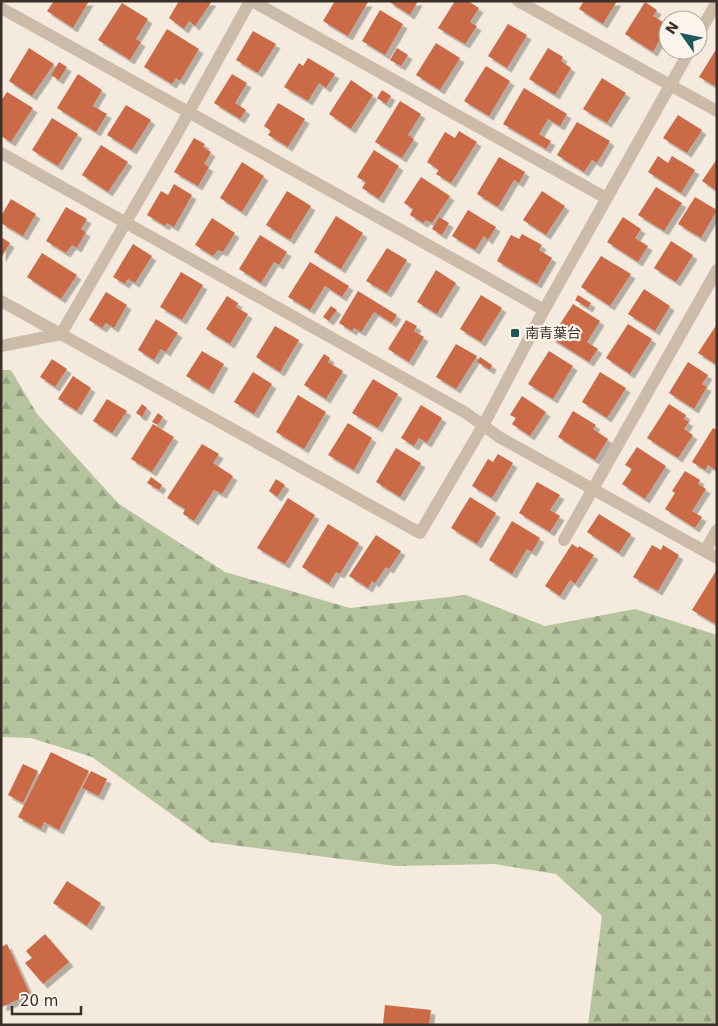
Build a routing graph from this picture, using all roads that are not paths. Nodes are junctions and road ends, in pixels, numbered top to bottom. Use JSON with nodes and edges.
{"nodes":[{"id":1,"x":251,"y":1,"type":"edge"},
{"id":2,"x":518,"y":1,"type":"edge"},
{"id":3,"x":717,"y":2,"type":"edge"},
{"id":4,"x":1,"y":8,"type":"edge"},
{"id":5,"x":708,"y":18,"type":"edge"},
{"id":6,"x":684,"y":60,"type":"edge"},
{"id":7,"x":670,"y":85,"type":"junction"},
{"id":8,"x":717,"y":111,"type":"edge"},
{"id":9,"x":188,"y":112,"type":"junction"},
{"id":10,"x":1,"y":153,"type":"edge"},
{"id":11,"x":606,"y":198,"type":"junction"},
{"id":12,"x":126,"y":222,"type":"junction"},
{"id":13,"x":717,"y":270,"type":"edge"},
{"id":14,"x":1,"y":301,"type":"edge"},
{"id":15,"x":544,"y":310,"type":"junction"},
{"id":16,"x":60,"y":334,"type":"junction"},
{"id":17,"x":1,"y":346,"type":"edge"},
{"id":18,"x":484,"y":424,"type":"junction"},
{"id":19,"x":594,"y":488,"type":"junction"},
{"id":20,"x":717,"y":530,"type":"edge"},
{"id":21,"x":564,"y":540,"type":"dead end"},
{"id":22,"x":705,"y":551,"type":"junction"},
{"id":23,"x":717,"y":558,"type":"edge"}],
"edges":[{"from":1,"to":9,"type":"street"},
{"from":1,"to":11,"type":"street"},
{"from":2,"to":7,"type":"street"},
{"from":3,"to":5,"type":"street"},
{"from":4,"to":9,"type":"street"},
{"from":6,"to":7,"type":"street"},
{"from":7,"to":8,"type":"street"},
{"from":7,"to":11,"type":"street"},
{"from":9,"to":12,"type":"street"},
{"from":9,"to":15,"type":"street"},
{"from":10,"to":12,"type":"street"},
{"from":11,"to":15,"type":"street"},
{"from":12,"to":16,"type":"street"},
{"from":12,"to":18,"type":"street"},
{"from":13,"to":19,"type":"street"},
{"from":14,"to":16,"type":"street"},
{"from":15,"to":18,"type":"street"},
{"from":16,"to":17,"type":"street"},
{"from":16,"to":18,"type":"street"},
{"from":18,"to":19,"type":"street"},
{"from":19,"to":21,"type":"street"},
{"from":19,"to":22,"type":"street"},
{"from":20,"to":22,"type":"street"},
{"from":22,"to":23,"type":"street"}]}
